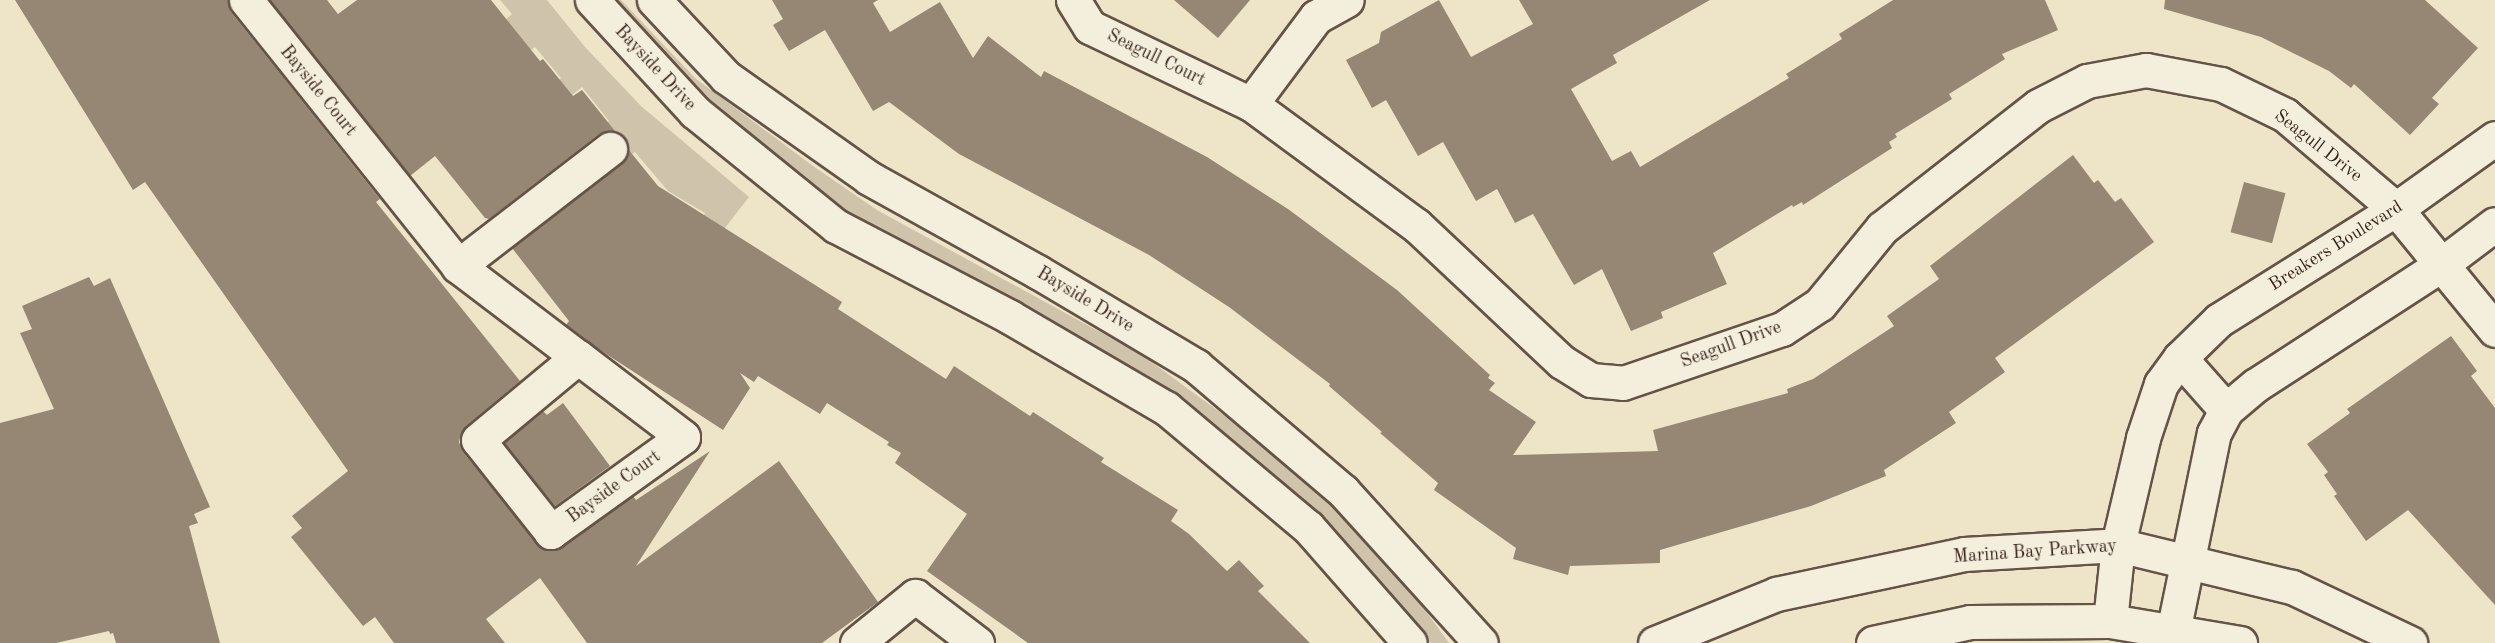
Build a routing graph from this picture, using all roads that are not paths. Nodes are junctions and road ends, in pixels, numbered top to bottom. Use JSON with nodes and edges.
{"nodes":[{"id":1,"x":246,"y":0,"type":"edge"},
{"id":2,"x":592,"y":0,"type":"edge"},
{"id":3,"x":654,"y":0,"type":"edge"},
{"id":4,"x":1073,"y":0,"type":"edge"},
{"id":5,"x":1347,"y":0,"type":"edge"},
{"id":6,"x":1251,"y":104,"type":"junction"},
{"id":7,"x":2495,"y":138,"type":"edge"},
{"id":8,"x":610,"y":149,"type":"dead end"},
{"id":9,"x":2396,"y":208,"type":"junction"},
{"id":10,"x":2495,"y":224,"type":"edge"},
{"id":11,"x":2442,"y":264,"type":"junction"},
{"id":12,"x":458,"y":266,"type":"junction"},
{"id":13,"x":2495,"y":330,"type":"edge"},
{"id":14,"x":578,"y":357,"type":"junction"},
{"id":15,"x":2180,"y":358,"type":"junction"},
{"id":16,"x":2226,"y":410,"type":"junction"},
{"id":17,"x":2118,"y":545,"type":"junction"},
{"id":18,"x":2186,"y":561,"type":"junction"},
{"id":19,"x":2110,"y":621,"type":"junction"},
{"id":20,"x":2173,"y":632,"type":"junction"},
{"id":21,"x":857,"y":643,"type":"edge"},
{"id":22,"x":977,"y":643,"type":"edge"},
{"id":23,"x":1410,"y":643,"type":"edge"},
{"id":24,"x":1481,"y":643,"type":"edge"},
{"id":25,"x":1655,"y":643,"type":"edge"},
{"id":26,"x":1873,"y":643,"type":"edge"},
{"id":27,"x":2240,"y":643,"type":"edge"},
{"id":28,"x":2410,"y":643,"type":"edge"}],
"edges":[{"from":1,"to":12,"type":"street","name":"Bayside Court"},
{"from":2,"to":23,"type":"street","name":"Bayside Drive"},
{"from":3,"to":24,"type":"street","name":"Bayside Drive"},
{"from":4,"to":6,"type":"street","name":"Seagull Court"},
{"from":5,"to":6,"type":"street"},
{"from":6,"to":9,"type":"street","name":"Seagull Drive"},
{"from":7,"to":9,"type":"street","name":"Breakers Boulevard"},
{"from":8,"to":12,"type":"street"},
{"from":9,"to":11,"type":"street","name":"Seagull Drive"},
{"from":9,"to":15,"type":"street","name":"Breakers Boulevard"},
{"from":10,"to":11,"type":"street"},
{"from":11,"to":13,"type":"street","name":"Seagull Drive"},
{"from":11,"to":16,"type":"street"},
{"from":12,"to":14,"type":"street","name":"Bayside Court"},
{"from":14,"to":14,"type":"street","name":"Bayside Court"},
{"from":15,"to":16,"type":"street"},
{"from":15,"to":17,"type":"street","name":"Breakers Boulevard"},
{"from":16,"to":18,"type":"street"},
{"from":17,"to":18,"type":"street","name":"Marina Bay Parkway"},
{"from":17,"to":19,"type":"street","name":"Breakers Boulevard"},
{"from":17,"to":25,"type":"street","name":"Marina Bay Parkway"},
{"from":18,"to":20,"type":"street"},
{"from":18,"to":28,"type":"street","name":"Marina Bay Parkway"},
{"from":19,"to":20,"type":"street"},
{"from":19,"to":26,"type":"street"},
{"from":20,"to":27,"type":"street"},
{"from":21,"to":22,"type":"street"}]}
